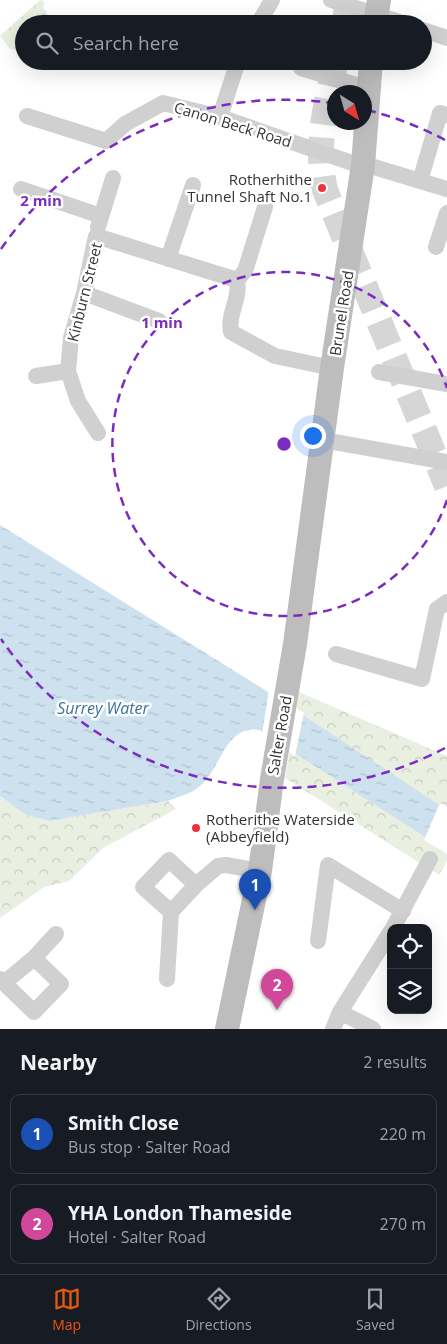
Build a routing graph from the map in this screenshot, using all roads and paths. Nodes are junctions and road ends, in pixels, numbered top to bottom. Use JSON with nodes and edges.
{"nodes":[{"id":1,"x":272,"y":0,"type":"edge"},
{"id":2,"x":330,"y":0,"type":"edge"},
{"id":3,"x":376,"y":12,"type":"edge"},
{"id":4,"x":263,"y":15,"type":"edge"},
{"id":5,"x":432,"y":33,"type":"edge"},
{"id":6,"x":447,"y":38,"type":"edge"},
{"id":7,"x":235,"y":70,"type":"edge"},
{"id":8,"x":307,"y":70,"type":"edge"},
{"id":9,"x":370,"y":70,"type":"edge"},
{"id":10,"x":354,"y":85,"type":"edge"},
{"id":11,"x":369,"y":85,"type":"edge"},
{"id":12,"x":447,"y":115,"type":"edge"},
{"id":13,"x":27,"y":116,"type":"dead end"},
{"id":14,"x":220,"y":117,"type":"junction"},
{"id":15,"x":366,"y":130,"type":"edge"},
{"id":16,"x":363,"y":165,"type":"junction"},
{"id":17,"x":113,"y":178,"type":"dead end"},
{"id":18,"x":420,"y":181,"type":"junction"},
{"id":19,"x":193,"y":185,"type":"dead end"},
{"id":20,"x":447,"y":189,"type":"edge"},
{"id":21,"x":22,"y":190,"type":"dead end"},
{"id":22,"x":265,"y":207,"type":"dead end"},
{"id":23,"x":447,"y":212,"type":"edge"},
{"id":24,"x":101,"y":216,"type":"junction"},
{"id":25,"x":96,"y":236,"type":"junction"},
{"id":26,"x":436,"y":247,"type":"dead end"},
{"id":27,"x":168,"y":260,"type":"junction"},
{"id":28,"x":237,"y":280,"type":"junction"},
{"id":29,"x":84,"y":293,"type":"junction"},
{"id":30,"x":159,"y":321,"type":"dead end"},
{"id":31,"x":332,"y":368,"type":"junction"},
{"id":32,"x":68,"y":371,"type":"junction"},
{"id":33,"x":379,"y":372,"type":"dead end"},
{"id":34,"x":36,"y":376,"type":"dead end"},
{"id":35,"x":447,"y":384,"type":"edge"},
{"id":36,"x":98,"y":433,"type":"dead end"},
{"id":37,"x":323,"y":440,"type":"junction"},
{"id":38,"x":447,"y":462,"type":"edge"},
{"id":39,"x":447,"y":602,"type":"edge"},
{"id":40,"x":336,"y":654,"type":"dead end"},
{"id":41,"x":430,"y":860,"type":"dead end"},
{"id":42,"x":260,"y":871,"type":"junction"},
{"id":43,"x":196,"y":885,"type":"junction"},
{"id":44,"x":403,"y":911,"type":"junction"},
{"id":45,"x":171,"y":912,"type":"junction"},
{"id":46,"x":395,"y":924,"type":"edge"},
{"id":47,"x":56,"y":934,"type":"dead end"},
{"id":48,"x":387,"y":937,"type":"edge"},
{"id":49,"x":318,"y":941,"type":"dead end"},
{"id":50,"x":34,"y":958,"type":"junction"},
{"id":51,"x":167,"y":979,"type":"dead end"},
{"id":52,"x":2,"y":980,"type":"edge"},
{"id":53,"x":340,"y":1012,"type":"junction"},
{"id":54,"x":226,"y":1029,"type":"edge"},
{"id":55,"x":332,"y":1029,"type":"edge"},
{"id":56,"x":373,"y":1029,"type":"edge"}],
"edges":[{"from":1,"to":4,"type":"street"},
{"from":2,"to":3,"type":"street"},
{"from":5,"to":6,"type":"street"},
{"from":7,"to":14,"type":"street"},
{"from":8,"to":10,"type":"street"},
{"from":9,"to":11,"type":"main road","name":"Brunel Road"},
{"from":12,"to":18,"type":"street"},
{"from":13,"to":14,"type":"street","name":"Canon Beck Road"},
{"from":14,"to":16,"type":"street","name":"Canon Beck Road"},
{"from":15,"to":16,"type":"main road","name":"Brunel Road"},
{"from":16,"to":18,"type":"street","name":"Canon Beck Road"},
{"from":16,"to":31,"type":"main road","name":"Brunel Road"},
{"from":17,"to":24,"type":"street"},
{"from":18,"to":20,"type":"street","name":"Canon Beck Road"},
{"from":19,"to":27,"type":"street"},
{"from":21,"to":24,"type":"street"},
{"from":22,"to":28,"type":"street"},
{"from":23,"to":26,"type":"street"},
{"from":24,"to":25,"type":"street"},
{"from":25,"to":27,"type":"street","name":"Kinburn Street"},
{"from":25,"to":29,"type":"street","name":"Kinburn Street"},
{"from":27,"to":28,"type":"street","name":"Kinburn Street"},
{"from":28,"to":31,"type":"street"},
{"from":29,"to":30,"type":"street"},
{"from":29,"to":32,"type":"street","name":"Kinburn Street"},
{"from":31,"to":37,"type":"main road","name":"Brunel Road"},
{"from":32,"to":34,"type":"street"},
{"from":32,"to":36,"type":"street"},
{"from":33,"to":35,"type":"street"},
{"from":37,"to":38,"type":"street"},
{"from":37,"to":42,"type":"main road","name":"Salter Road"},
{"from":39,"to":40,"type":"street"},
{"from":41,"to":44,"type":"street"},
{"from":42,"to":43,"type":"street"},
{"from":42,"to":54,"type":"main road","name":"Salter Road"},
{"from":43,"to":45,"type":"street"},
{"from":43,"to":45,"type":"street"},
{"from":44,"to":46,"type":"street"},
{"from":44,"to":49,"type":"street"},
{"from":45,"to":51,"type":"street"},
{"from":47,"to":50,"type":"street"},
{"from":48,"to":53,"type":"street"},
{"from":50,"to":52,"type":"street"},
{"from":50,"to":52,"type":"street"},
{"from":53,"to":55,"type":"street"},
{"from":53,"to":56,"type":"street"}]}
